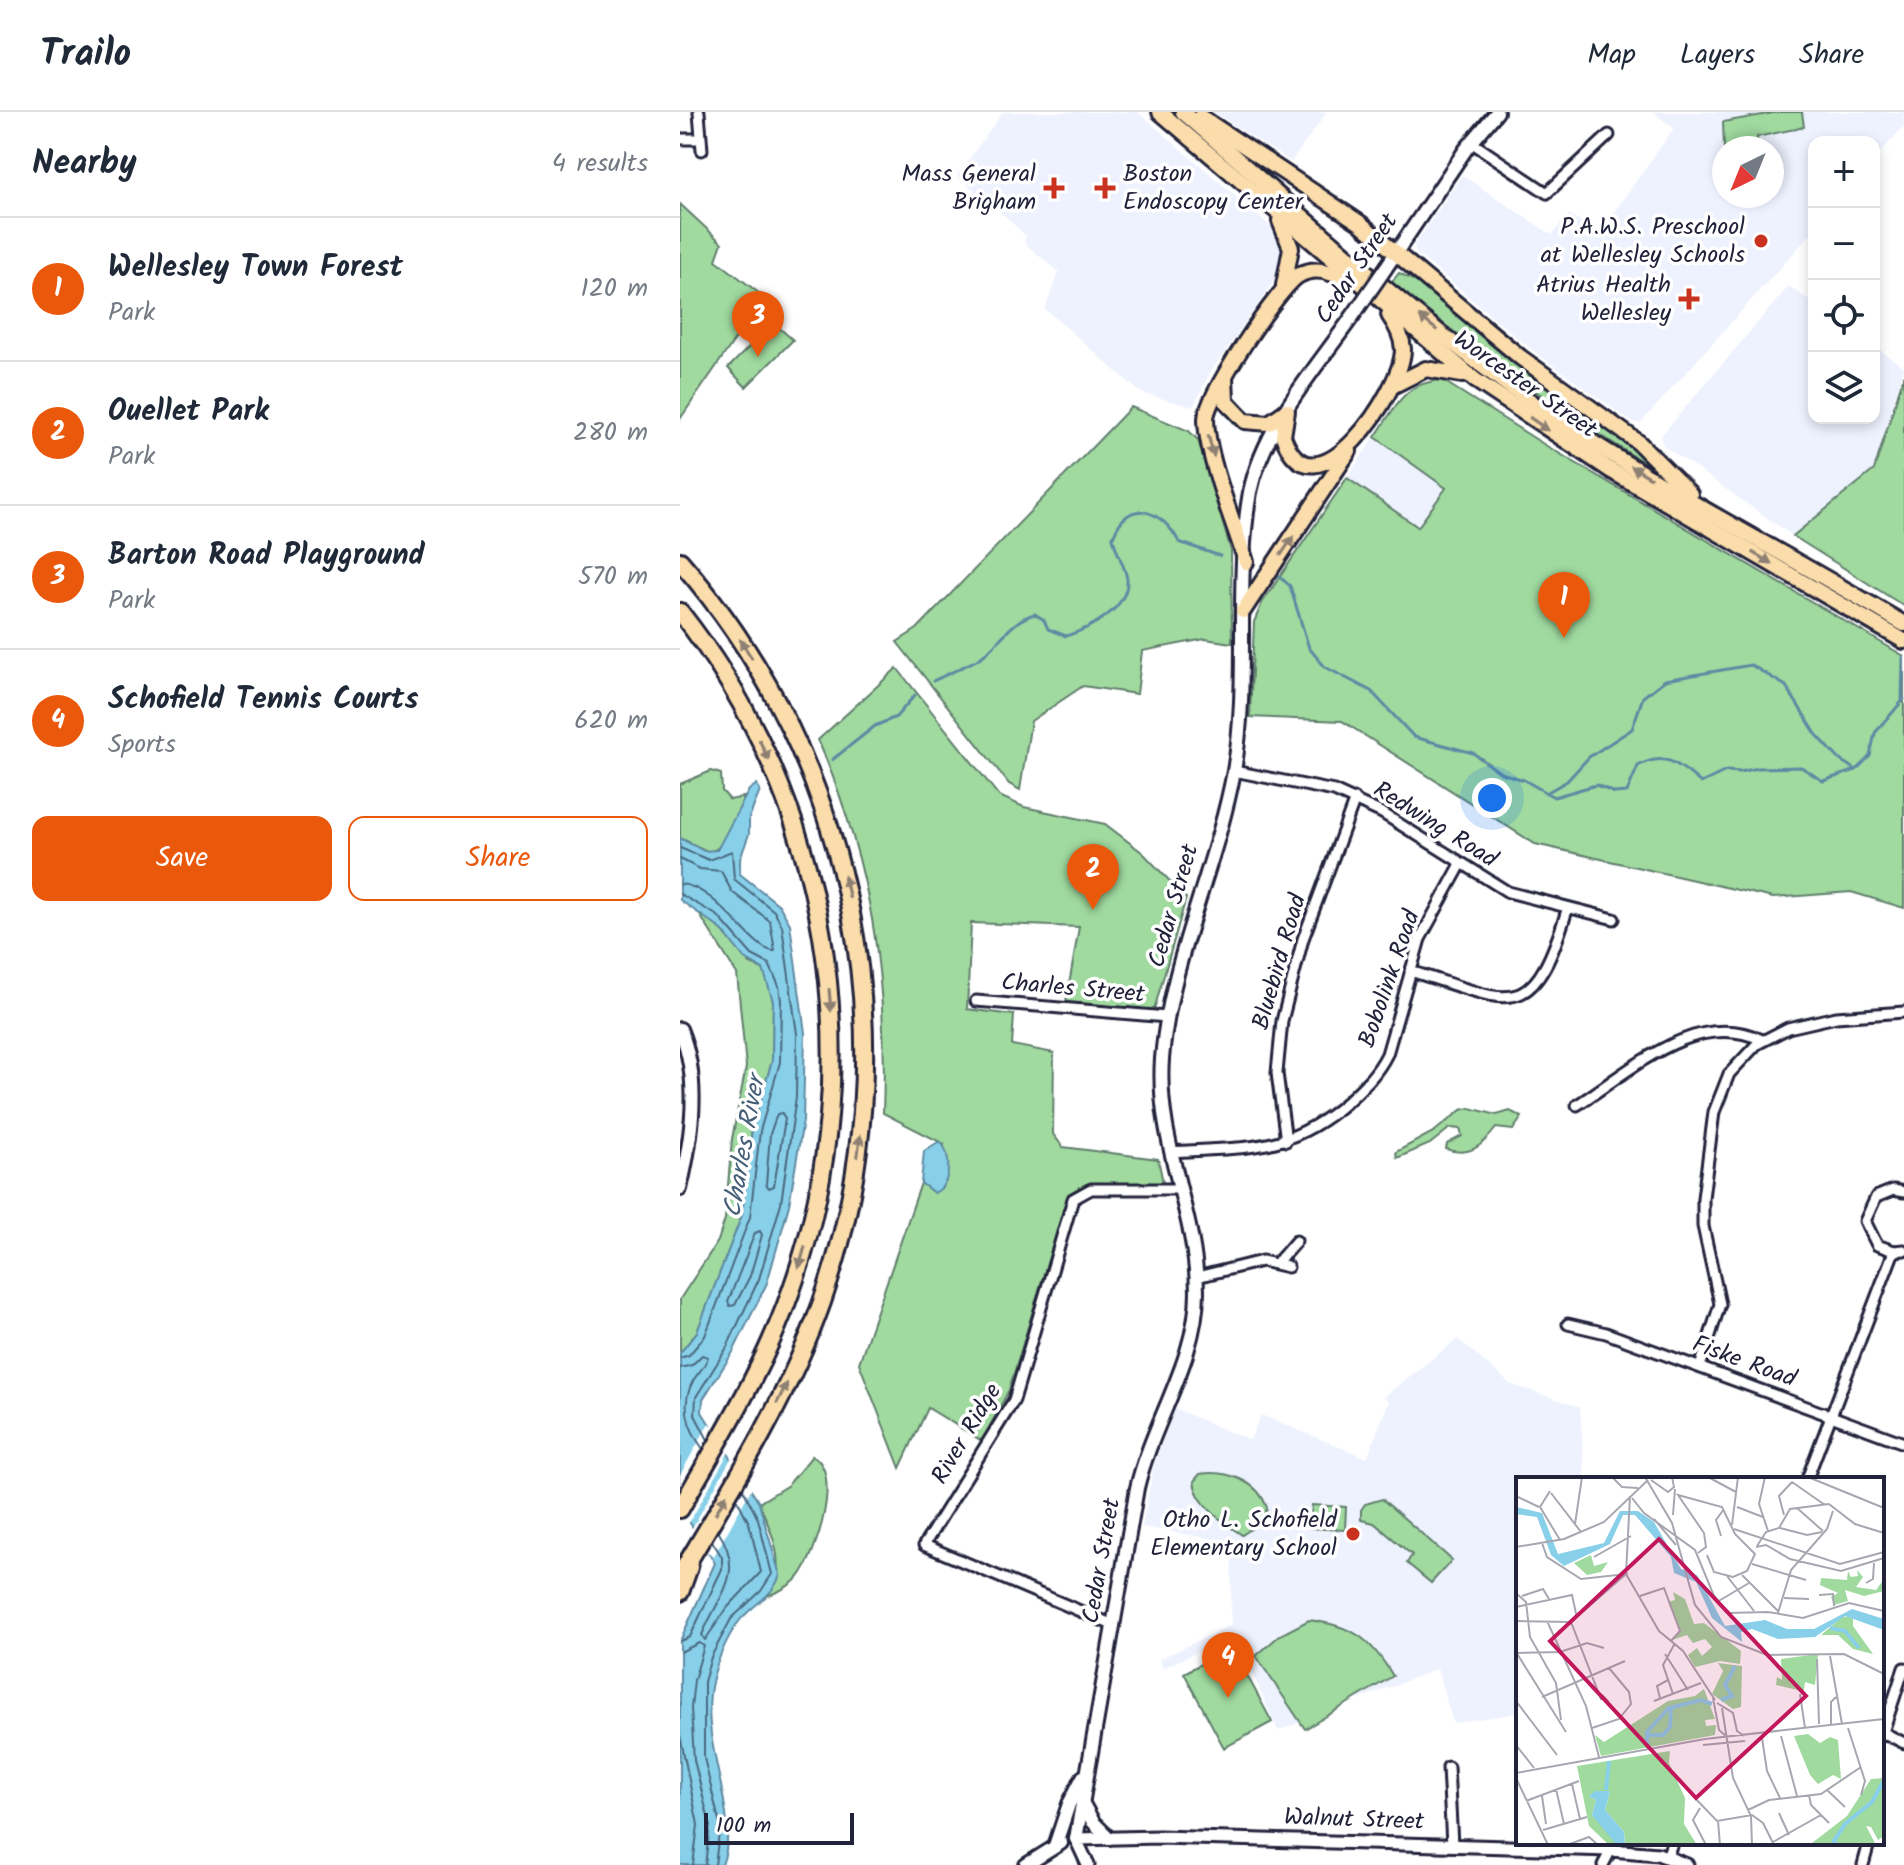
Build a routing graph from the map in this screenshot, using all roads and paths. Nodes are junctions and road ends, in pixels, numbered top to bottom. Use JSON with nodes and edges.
{"nodes":[{"id":1,"x":699,"y":112,"type":"edge"},
{"id":2,"x":1160,"y":112,"type":"edge"},
{"id":3,"x":1186,"y":112,"type":"edge"},
{"id":4,"x":1497,"y":112,"type":"edge"},
{"id":5,"x":1609,"y":135,"type":"dead end"},
{"id":6,"x":680,"y":139,"type":"edge"},
{"id":7,"x":699,"y":139,"type":"junction"},
{"id":8,"x":1471,"y":142,"type":"junction"},
{"id":9,"x":702,"y":150,"type":"dead end"},
{"id":10,"x":1270,"y":207,"type":"junction"},
{"id":11,"x":1396,"y":252,"type":"junction"},
{"id":12,"x":1358,"y":284,"type":"junction"},
{"id":13,"x":1283,"y":290,"type":"junction"},
{"id":14,"x":1376,"y":299,"type":"junction"},
{"id":15,"x":1226,"y":374,"type":"junction"},
{"id":16,"x":1475,"y":380,"type":"junction"},
{"id":17,"x":1392,"y":386,"type":"junction"},
{"id":18,"x":1287,"y":411,"type":"junction"},
{"id":19,"x":1352,"y":445,"type":"junction"},
{"id":20,"x":1709,"y":511,"type":"junction"},
{"id":21,"x":680,"y":561,"type":"edge"},
{"id":22,"x":1246,"y":562,"type":"junction"},
{"id":23,"x":1243,"y":611,"type":"junction"},
{"id":24,"x":680,"y":612,"type":"edge"},
{"id":25,"x":1904,"y":624,"type":"edge"},
{"id":26,"x":1904,"y":641,"type":"edge"},
{"id":27,"x":1234,"y":771,"type":"junction"},
{"id":28,"x":1355,"y":799,"type":"junction"},
{"id":29,"x":1461,"y":864,"type":"junction"},
{"id":30,"x":1567,"y":910,"type":"junction"},
{"id":31,"x":1614,"y":919,"type":"dead end"},
{"id":32,"x":1410,"y":971,"type":"junction"},
{"id":33,"x":976,"y":1001,"type":"dead end"},
{"id":34,"x":1904,"y":1012,"type":"edge"},
{"id":35,"x":1167,"y":1017,"type":"junction"},
{"id":36,"x":680,"y":1029,"type":"edge"},
{"id":37,"x":1762,"y":1040,"type":"junction"},
{"id":38,"x":1577,"y":1105,"type":"dead end"},
{"id":39,"x":1286,"y":1141,"type":"junction"},
{"id":40,"x":1170,"y":1152,"type":"junction"},
{"id":41,"x":683,"y":1160,"type":"edge"},
{"id":42,"x":680,"y":1189,"type":"edge"},
{"id":43,"x":1178,"y":1189,"type":"junction"},
{"id":44,"x":1904,"y":1192,"type":"edge"},
{"id":45,"x":1296,"y":1241,"type":"dead end"},
{"id":46,"x":1899,"y":1250,"type":"edge"},
{"id":47,"x":1277,"y":1263,"type":"junction"},
{"id":48,"x":1288,"y":1267,"type":"dead end"},
{"id":49,"x":1197,"y":1277,"type":"junction"},
{"id":50,"x":1568,"y":1324,"type":"dead end"},
{"id":51,"x":1700,"y":1367,"type":"junction"},
{"id":52,"x":1830,"y":1416,"type":"junction"},
{"id":53,"x":1904,"y":1443,"type":"edge"},
{"id":54,"x":1808,"y":1477,"type":"edge"},
{"id":55,"x":680,"y":1509,"type":"edge"},
{"id":56,"x":697,"y":1547,"type":"junction"},
{"id":57,"x":680,"y":1575,"type":"edge"},
{"id":58,"x":680,"y":1592,"type":"edge"},
{"id":59,"x":1113,"y":1625,"type":"junction"},
{"id":60,"x":1904,"y":1668,"type":"edge"},
{"id":61,"x":1884,"y":1727,"type":"edge"},
{"id":62,"x":1884,"y":1734,"type":"edge"},
{"id":63,"x":1904,"y":1743,"type":"edge"},
{"id":64,"x":1448,"y":1767,"type":"dead end"},
{"id":65,"x":1087,"y":1770,"type":"junction"},
{"id":66,"x":1083,"y":1804,"type":"junction"},
{"id":67,"x":1109,"y":1838,"type":"junction"},
{"id":68,"x":1076,"y":1839,"type":"junction"},
{"id":69,"x":1452,"y":1845,"type":"junction"},
{"id":70,"x":1671,"y":1845,"type":"edge"},
{"id":71,"x":1868,"y":1845,"type":"edge"},
{"id":72,"x":1055,"y":1846,"type":"junction"},
{"id":73,"x":1558,"y":1846,"type":"edge"},
{"id":74,"x":1611,"y":1850,"type":"junction"},
{"id":75,"x":1667,"y":1857,"type":"junction"},
{"id":76,"x":1026,"y":1865,"type":"edge"},
{"id":77,"x":1088,"y":1865,"type":"edge"},
{"id":78,"x":1603,"y":1865,"type":"edge"},
{"id":79,"x":1687,"y":1865,"type":"edge"},
{"id":80,"x":1863,"y":1865,"type":"edge"}],
"edges":[{"from":1,"to":7,"type":"street"},
{"from":2,"to":10,"type":"highway","name":"Worcester Street"},
{"from":3,"to":11,"type":"highway"},
{"from":20,"to":3,"type":"highway","name":"Worcester Street","one_way":true},
{"from":4,"to":8,"type":"main road","name":"Cedar Street"},
{"from":5,"to":8,"type":"street"},
{"from":6,"to":7,"type":"street"},
{"from":7,"to":9,"type":"street"},
{"from":8,"to":11,"type":"main road","name":"Cedar Street"},
{"from":10,"to":12,"type":"highway","name":"Worcester Street"},
{"from":10,"to":13,"type":"highway"},
{"from":11,"to":18,"type":"main road","name":"Cedar Street","bridge":true},
{"from":11,"to":20,"type":"highway"},
{"from":12,"to":13,"type":"highway"},
{"from":12,"to":14,"type":"highway","name":"Worcester Street"},
{"from":13,"to":15,"type":"highway"},
{"from":14,"to":16,"type":"highway","name":"Worcester Street"},
{"from":14,"to":17,"type":"highway"},
{"from":15,"to":18,"type":"highway"},
{"from":15,"to":22,"type":"highway","one_way":true},
{"from":16,"to":17,"type":"highway"},
{"from":16,"to":26,"type":"highway","name":"Worcester Street","one_way":true},
{"from":17,"to":19,"type":"highway"},
{"from":18,"to":19,"type":"highway"},
{"from":18,"to":22,"type":"main road","name":"Cedar Street"},
{"from":23,"to":19,"type":"highway","one_way":true},
{"from":20,"to":25,"type":"highway","name":"Worcester Street"},
{"from":56,"to":21,"type":"highway","one_way":true},
{"from":22,"to":23,"type":"main road","name":"Cedar Street"},
{"from":23,"to":27,"type":"main road","name":"Cedar Street"},
{"from":24,"to":55,"type":"highway","one_way":true},
{"from":27,"to":28,"type":"street","name":"Redwing Road"},
{"from":27,"to":35,"type":"main road","name":"Cedar Street"},
{"from":28,"to":29,"type":"street","name":"Redwing Road"},
{"from":28,"to":39,"type":"street","name":"Bluebird Road"},
{"from":29,"to":30,"type":"street","name":"Redwing Road"},
{"from":29,"to":32,"type":"street","name":"Bobolink Road"},
{"from":30,"to":31,"type":"street","name":"Redwing Road"},
{"from":30,"to":32,"type":"street"},
{"from":32,"to":39,"type":"street","name":"Bobolink Road"},
{"from":33,"to":35,"type":"street","name":"Charles Street"},
{"from":34,"to":37,"type":"street"},
{"from":35,"to":40,"type":"main road","name":"Cedar Street"},
{"from":36,"to":41,"type":"main road"},
{"from":37,"to":38,"type":"street"},
{"from":37,"to":51,"type":"street"},
{"from":39,"to":40,"type":"street","name":"Bobolink Road"},
{"from":40,"to":43,"type":"main road","name":"Cedar Street"},
{"from":41,"to":42,"type":"main road"},
{"from":43,"to":49,"type":"main road","name":"Cedar Street"},
{"from":43,"to":59,"type":"street","name":"River Ridge"},
{"from":44,"to":46,"type":"street"},
{"from":45,"to":47,"type":"street"},
{"from":46,"to":52,"type":"street"},
{"from":47,"to":48,"type":"street"},
{"from":47,"to":49,"type":"street"},
{"from":49,"to":59,"type":"main road","name":"Cedar Street"},
{"from":50,"to":51,"type":"street","name":"Fiske Road"},
{"from":51,"to":52,"type":"street","name":"Fiske Road"},
{"from":52,"to":53,"type":"street","name":"Fiske Road"},
{"from":52,"to":54,"type":"street"},
{"from":56,"to":57,"type":"highway"},
{"from":56,"to":58,"type":"highway"},
{"from":59,"to":65,"type":"main road","name":"Cedar Street"},
{"from":60,"to":61,"type":"street"},
{"from":62,"to":63,"type":"street"},
{"from":64,"to":69,"type":"street"},
{"from":65,"to":66,"type":"main road","name":"Cedar Street"},
{"from":65,"to":68,"type":"main road","name":"Cedar Street"},
{"from":65,"to":72,"type":"main road"},
{"from":66,"to":67,"type":"main road"},
{"from":66,"to":68,"type":"main road","name":"Cedar Street"},
{"from":67,"to":68,"type":"street","name":"Walnut Street"},
{"from":67,"to":69,"type":"street","name":"Walnut Street"},
{"from":68,"to":72,"type":"main road","name":"Walnut Street"},
{"from":68,"to":77,"type":"street"},
{"from":69,"to":73,"type":"street","name":"Walnut Street"},
{"from":70,"to":75,"type":"street"},
{"from":71,"to":80,"type":"street"},
{"from":72,"to":76,"type":"main road","name":"Walnut Street"},
{"from":73,"to":74,"type":"street","name":"Walnut Street"},
{"from":74,"to":75,"type":"street","name":"Walnut Street"},
{"from":74,"to":78,"type":"street"},
{"from":75,"to":79,"type":"street","name":"Walnut Street"}]}
